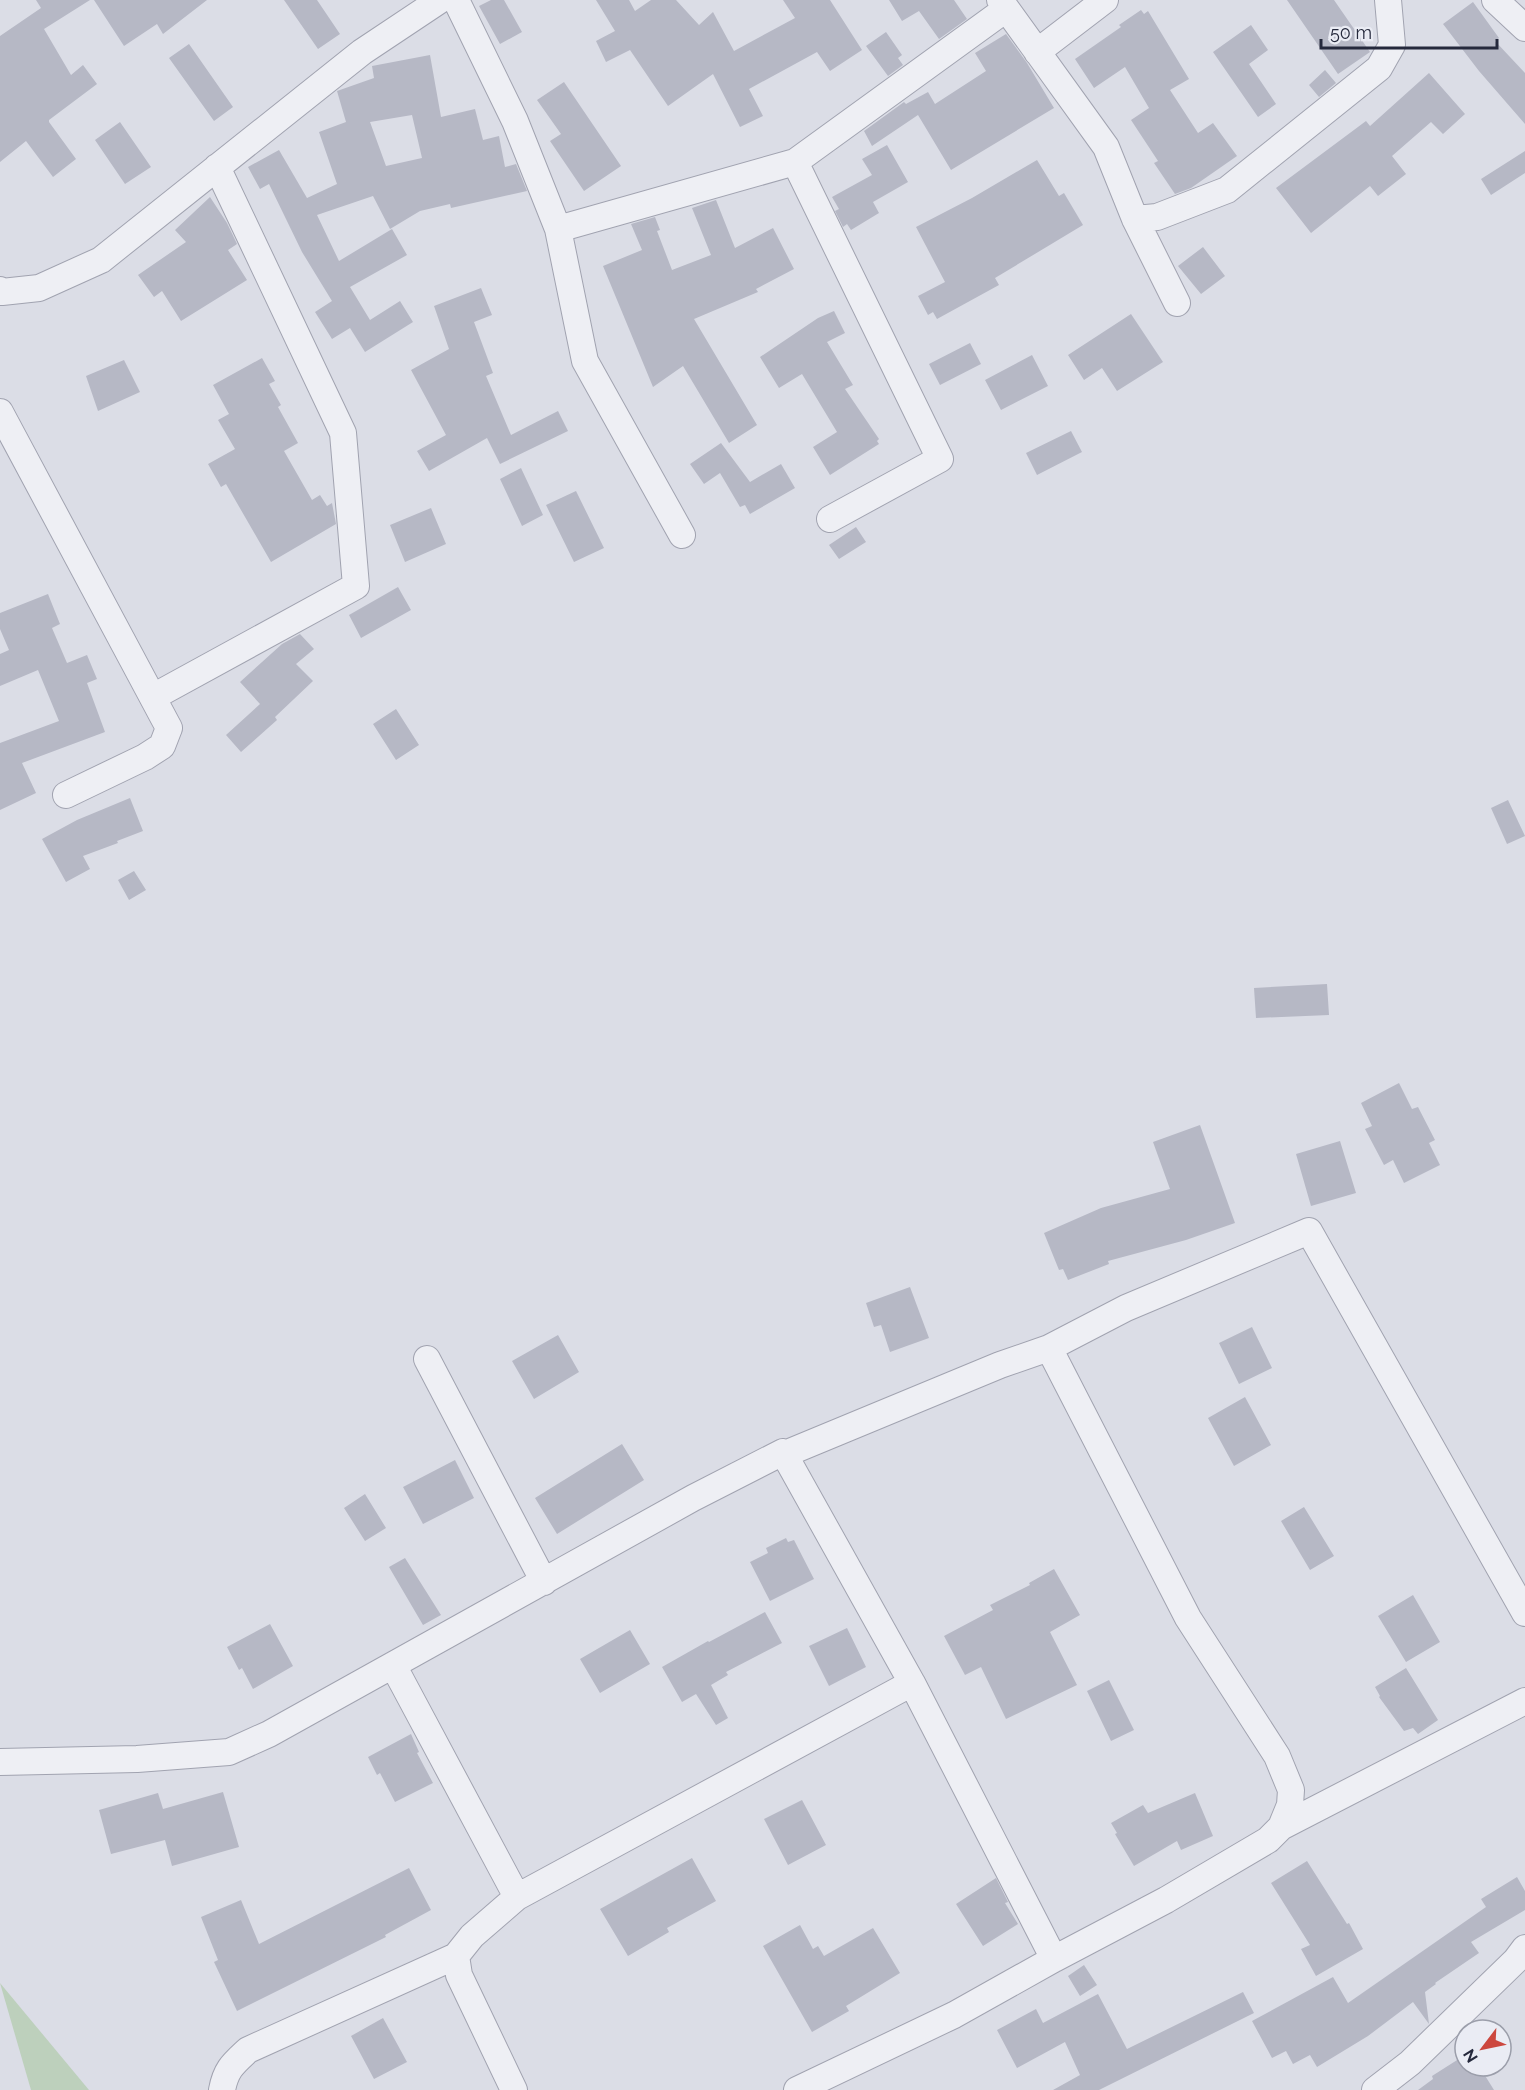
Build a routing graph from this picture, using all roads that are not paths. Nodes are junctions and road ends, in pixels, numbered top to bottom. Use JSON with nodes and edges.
{"nodes":[{"id":1,"x":440,"y":0,"type":"edge"},
{"id":2,"x":456,"y":0,"type":"edge"},
{"id":3,"x":1105,"y":0,"type":"edge"},
{"id":4,"x":1388,"y":0,"type":"edge"},
{"id":5,"x":1495,"y":0,"type":"edge"},
{"id":6,"x":1003,"y":4,"type":"edge"},
{"id":7,"x":1525,"y":28,"type":"edge"},
{"id":8,"x":1037,"y":52,"type":"junction"},
{"id":9,"x":795,"y":162,"type":"junction"},
{"id":10,"x":217,"y":166,"type":"junction"},
{"id":11,"x":1134,"y":219,"type":"junction"},
{"id":12,"x":558,"y":229,"type":"junction"},
{"id":13,"x":0,"y":290,"type":"edge"},
{"id":14,"x":1177,"y":303,"type":"dead end"},
{"id":15,"x":0,"y":412,"type":"edge"},
{"id":16,"x":830,"y":519,"type":"dead end"},
{"id":17,"x":682,"y":535,"type":"dead end"},
{"id":18,"x":153,"y":697,"type":"junction"},
{"id":19,"x":66,"y":795,"type":"dead end"},
{"id":20,"x":1049,"y":1348,"type":"junction"},
{"id":21,"x":427,"y":1359,"type":"dead end"},
{"id":22,"x":783,"y":1452,"type":"junction"},
{"id":23,"x":544,"y":1582,"type":"junction"},
{"id":24,"x":1525,"y":1613,"type":"edge"},
{"id":25,"x":393,"y":1665,"type":"junction"},
{"id":26,"x":912,"y":1683,"type":"junction"},
{"id":27,"x":1525,"y":1701,"type":"edge"},
{"id":28,"x":0,"y":1762,"type":"edge"},
{"id":29,"x":1281,"y":1827,"type":"junction"},
{"id":30,"x":517,"y":1897,"type":"junction"},
{"id":31,"x":1525,"y":1948,"type":"edge"},
{"id":32,"x":456,"y":1956,"type":"junction"},
{"id":33,"x":1054,"y":1959,"type":"junction"},
{"id":34,"x":222,"y":2090,"type":"edge"},
{"id":35,"x":514,"y":2090,"type":"edge"},
{"id":36,"x":797,"y":2090,"type":"edge"},
{"id":37,"x":1375,"y":2090,"type":"edge"}],
"edges":[{"from":1,"to":10,"type":"street"},
{"from":2,"to":12,"type":"street"},
{"from":3,"to":8,"type":"street"},
{"from":4,"to":11,"type":"street"},
{"from":5,"to":7,"type":"street"},
{"from":6,"to":8,"type":"street"},
{"from":6,"to":9,"type":"street"},
{"from":8,"to":11,"type":"street"},
{"from":9,"to":12,"type":"street"},
{"from":9,"to":16,"type":"street"},
{"from":10,"to":13,"type":"street"},
{"from":10,"to":18,"type":"street"},
{"from":11,"to":14,"type":"street"},
{"from":12,"to":17,"type":"street"},
{"from":15,"to":18,"type":"street"},
{"from":18,"to":19,"type":"street"},
{"from":20,"to":22,"type":"street"},
{"from":20,"to":24,"type":"street"},
{"from":20,"to":29,"type":"street"},
{"from":21,"to":23,"type":"street"},
{"from":22,"to":23,"type":"street"},
{"from":22,"to":26,"type":"street"},
{"from":23,"to":25,"type":"street"},
{"from":25,"to":28,"type":"street"},
{"from":25,"to":30,"type":"street"},
{"from":26,"to":30,"type":"street"},
{"from":26,"to":33,"type":"street"},
{"from":27,"to":29,"type":"street"},
{"from":29,"to":33,"type":"street"},
{"from":30,"to":32,"type":"street"},
{"from":31,"to":37,"type":"street"},
{"from":32,"to":34,"type":"street"},
{"from":32,"to":35,"type":"street"},
{"from":33,"to":36,"type":"street"}]}
